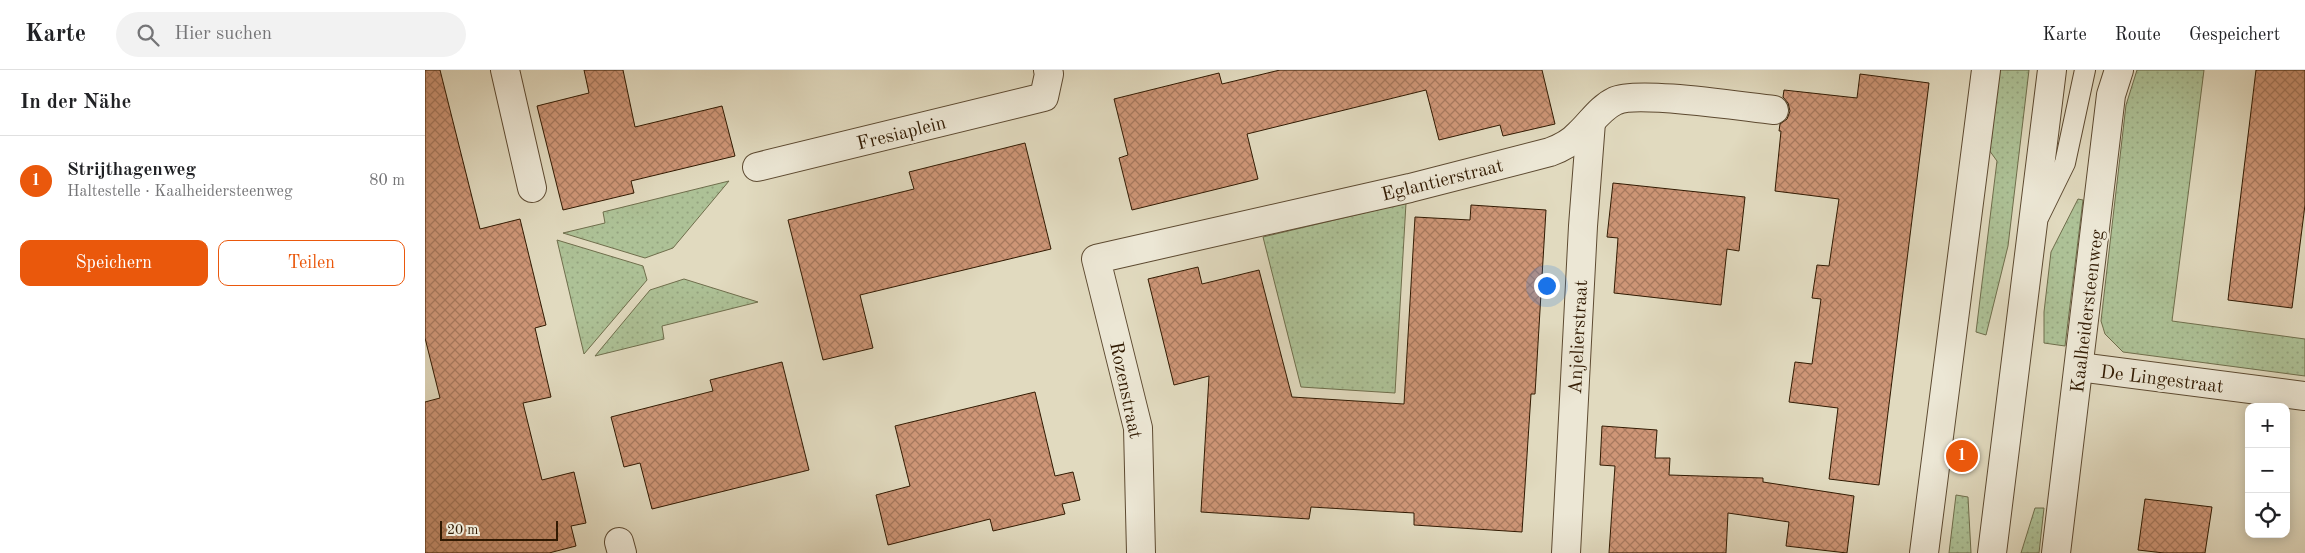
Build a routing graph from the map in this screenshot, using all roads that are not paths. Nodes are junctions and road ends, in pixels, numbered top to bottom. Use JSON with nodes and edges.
{"nodes":[{"id":1,"x":505,"y":70,"type":"edge"},
{"id":2,"x":1049,"y":70,"type":"edge"},
{"id":3,"x":1986,"y":70,"type":"edge"},
{"id":4,"x":2052,"y":70,"type":"edge"},
{"id":5,"x":2085,"y":70,"type":"edge"},
{"id":6,"x":2119,"y":70,"type":"edge"},
{"id":7,"x":1774,"y":110,"type":"dead end"},
{"id":8,"x":1591,"y":122,"type":"junction"},
{"id":9,"x":757,"y":167,"type":"dead end"},
{"id":10,"x":532,"y":188,"type":"dead end"},
{"id":11,"x":2033,"y":227,"type":"junction"},
{"id":12,"x":1096,"y":259,"type":"joint"},
{"id":13,"x":2079,"y":367,"type":"junction"},
{"id":14,"x":2305,"y":396,"type":"edge"},
{"id":15,"x":1141,"y":553,"type":"edge"},
{"id":16,"x":1565,"y":553,"type":"edge"},
{"id":17,"x":1925,"y":553,"type":"edge"},
{"id":18,"x":1992,"y":553,"type":"edge"},
{"id":19,"x":2056,"y":553,"type":"edge"}],
"edges":[{"from":1,"to":10,"type":"street"},
{"from":2,"to":9,"type":"street","name":"Fresiaplein"},
{"from":3,"to":17,"type":"street"},
{"from":4,"to":11,"type":"street"},
{"from":5,"to":11,"type":"lane"},
{"from":6,"to":13,"type":"street","name":"Kaalheidersteenweg"},
{"from":7,"to":8,"type":"street","name":"Eglantierstraat"},
{"from":8,"to":12,"type":"street","name":"Eglantierstraat"},
{"from":8,"to":16,"type":"street","name":"Anjelierstraat"},
{"from":11,"to":18,"type":"street"},
{"from":12,"to":15,"type":"street","name":"Rozenstraat"},
{"from":13,"to":14,"type":"street","name":"De Lingestraat"},
{"from":13,"to":19,"type":"street","name":"Kaalheidersteenweg"}]}
